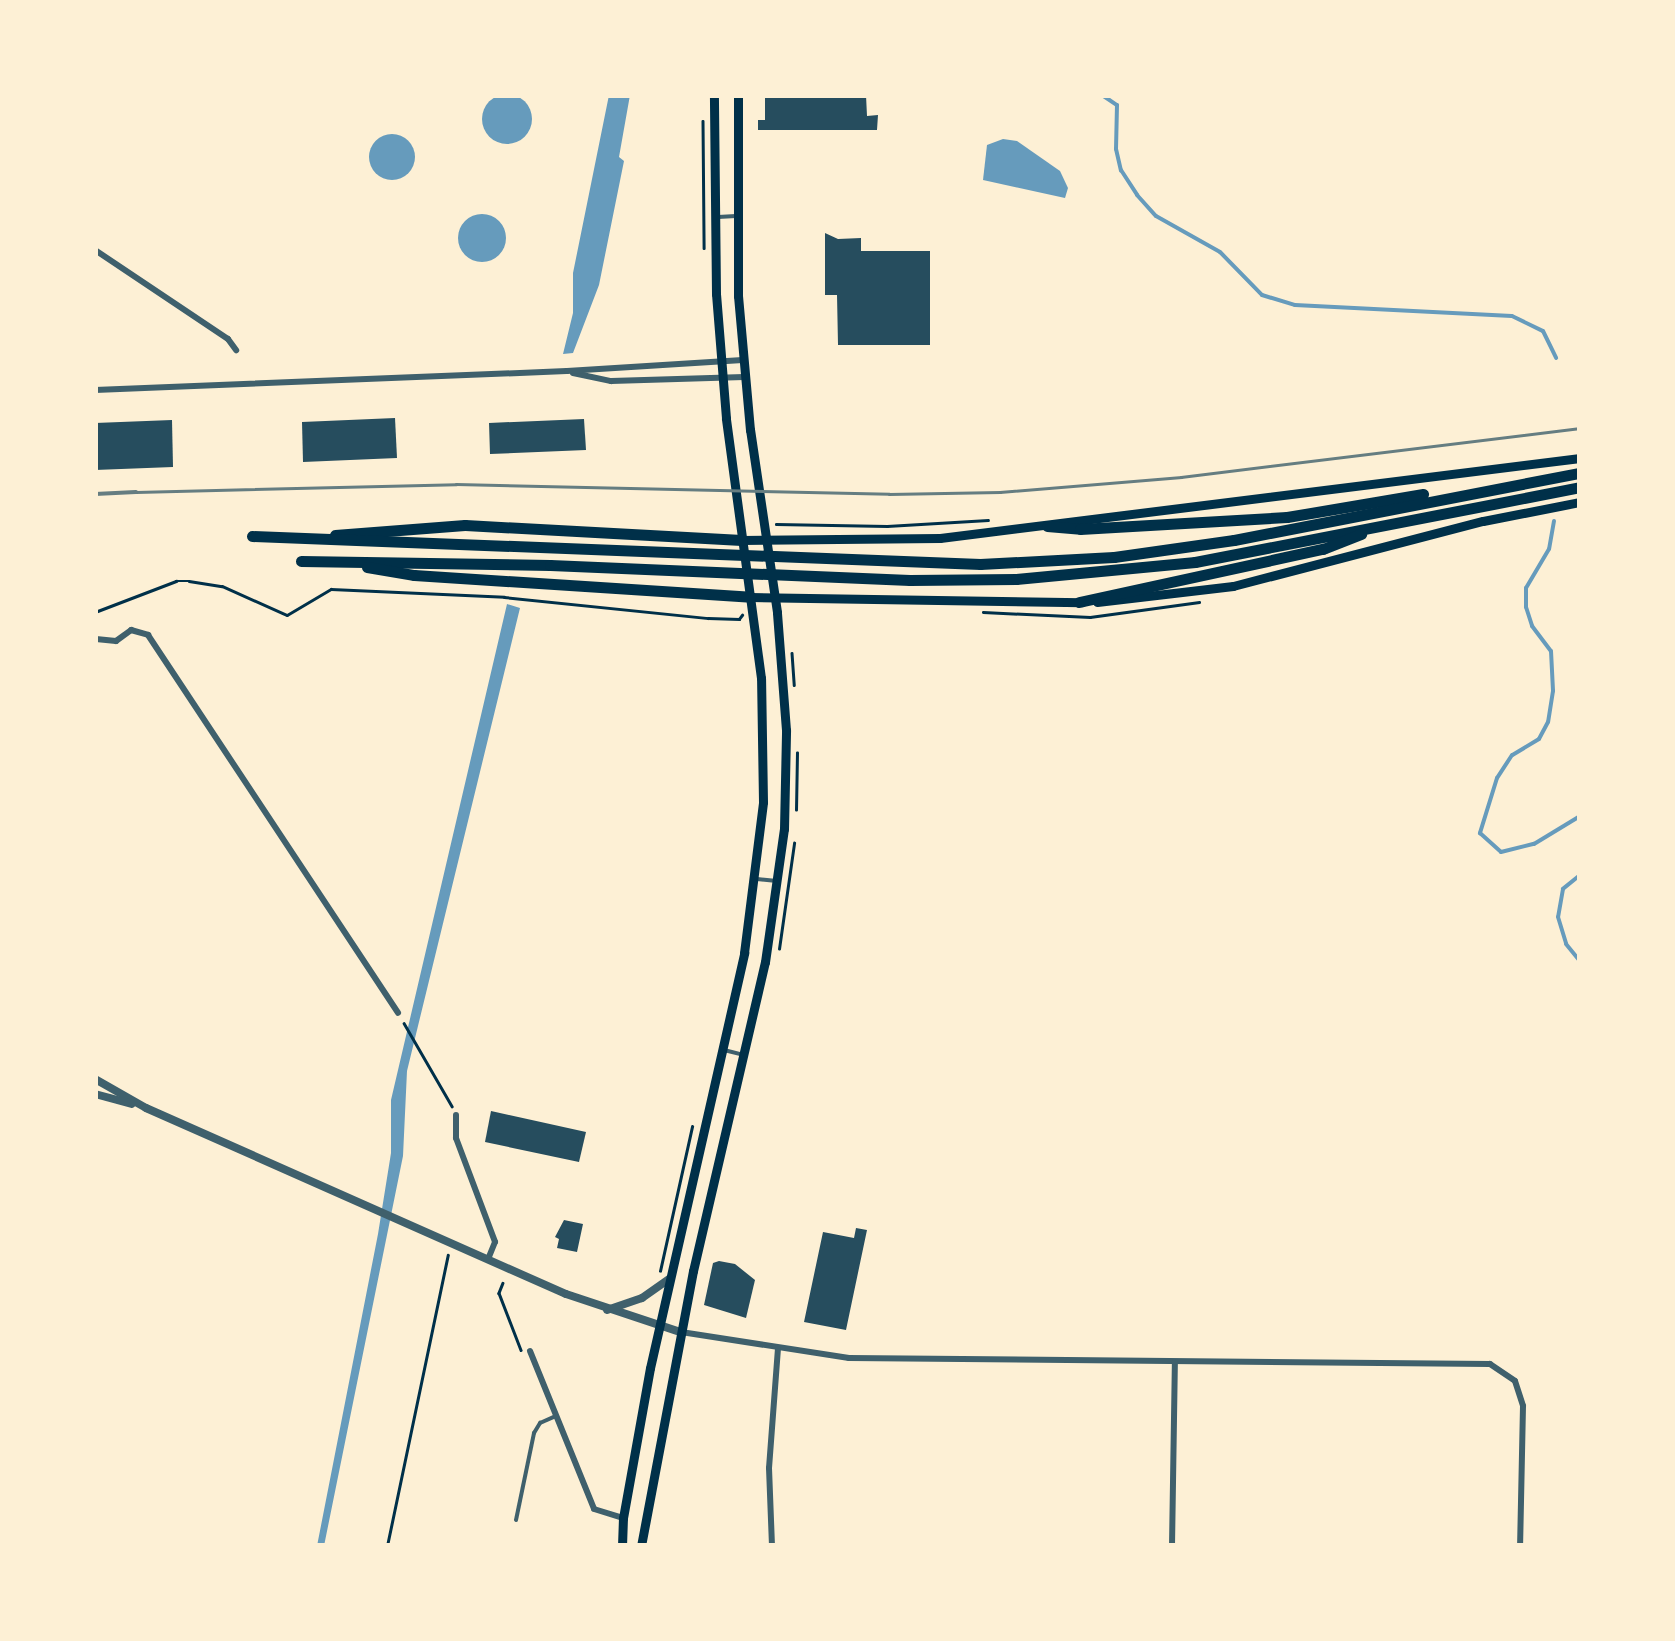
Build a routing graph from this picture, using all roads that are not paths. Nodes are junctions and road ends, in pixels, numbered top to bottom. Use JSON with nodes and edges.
{"nodes":[{"id":1,"x":714,"y":95,"type":"edge"},
{"id":2,"x":738,"y":95,"type":"edge"},
{"id":3,"x":736,"y":216,"type":"junction"},
{"id":4,"x":713,"y":217,"type":"junction"},
{"id":5,"x":95,"y":250,"type":"edge"},
{"id":6,"x":236,"y":350,"type":"dead end"},
{"id":7,"x":743,"y":360,"type":"junction"},
{"id":8,"x":721,"y":361,"type":"junction"},
{"id":9,"x":567,"y":372,"type":"junction"},
{"id":10,"x":744,"y":377,"type":"junction"},
{"id":11,"x":722,"y":378,"type":"junction"},
{"id":12,"x":95,"y":390,"type":"edge"},
{"id":13,"x":1580,"y":458,"type":"edge"},
{"id":14,"x":1580,"y":474,"type":"edge"},
{"id":15,"x":1507,"y":484,"type":"junction"},
{"id":16,"x":1580,"y":488,"type":"edge"},
{"id":17,"x":1580,"y":502,"type":"edge"},
{"id":18,"x":1382,"y":525,"type":"junction"},
{"id":19,"x":1047,"y":526,"type":"junction"},
{"id":20,"x":252,"y":536,"type":"dead end"},
{"id":21,"x":302,"y":540,"type":"junction"},
{"id":22,"x":742,"y":540,"type":"junction"},
{"id":23,"x":769,"y":540,"type":"junction"},
{"id":24,"x":301,"y":560,"type":"dead end"},
{"id":25,"x":334,"y":561,"type":"junction"},
{"id":26,"x":776,"y":596,"type":"junction"},
{"id":27,"x":750,"y":597,"type":"junction"},
{"id":28,"x":1079,"y":602,"type":"junction"},
{"id":29,"x":95,"y":639,"type":"edge"},
{"id":30,"x":757,"y":879,"type":"junction"},
{"id":31,"x":779,"y":882,"type":"junction"},
{"id":32,"x":400,"y":1016,"type":"road end"},
{"id":33,"x":722,"y":1050,"type":"junction"},
{"id":34,"x":744,"y":1055,"type":"junction"},
{"id":35,"x":95,"y":1079,"type":"edge"},
{"id":36,"x":95,"y":1094,"type":"edge"},
{"id":37,"x":146,"y":1108,"type":"junction"},
{"id":38,"x":456,"y":1115,"type":"road end"},
{"id":39,"x":488,"y":1259,"type":"junction"},
{"id":40,"x":669,"y":1279,"type":"junction"},
{"id":41,"x":607,"y":1310,"type":"junction"},
{"id":42,"x":659,"y":1327,"type":"junction"},
{"id":43,"x":680,"y":1332,"type":"junction"},
{"id":44,"x":778,"y":1349,"type":"junction"},
{"id":45,"x":530,"y":1351,"type":"road end"},
{"id":46,"x":1176,"y":1362,"type":"junction"},
{"id":47,"x":556,"y":1416,"type":"junction"},
{"id":48,"x":623,"y":1518,"type":"junction"},
{"id":49,"x":516,"y":1520,"type":"dead end"},
{"id":50,"x":644,"y":1522,"type":"junction"},
{"id":51,"x":622,"y":1546,"type":"edge"},
{"id":52,"x":641,"y":1546,"type":"edge"},
{"id":53,"x":772,"y":1546,"type":"edge"},
{"id":54,"x":1172,"y":1546,"type":"edge"},
{"id":55,"x":1520,"y":1546,"type":"edge"}],
"edges":[{"from":1,"to":4,"type":"main road"},
{"from":2,"to":3,"type":"main road"},
{"from":3,"to":4,"type":"lane"},
{"from":3,"to":7,"type":"main road"},
{"from":4,"to":8,"type":"main road"},
{"from":5,"to":6,"type":"street"},
{"from":7,"to":8,"type":"street"},
{"from":7,"to":10,"type":"main road"},
{"from":8,"to":9,"type":"street"},
{"from":8,"to":11,"type":"main road"},
{"from":9,"to":11,"type":"street"},
{"from":9,"to":12,"type":"street"},
{"from":10,"to":11,"type":"street"},
{"from":10,"to":23,"type":"main road"},
{"from":11,"to":22,"type":"main road"},
{"from":13,"to":19,"type":"main road"},
{"from":14,"to":15,"type":"highway"},
{"from":15,"to":19,"type":"highway"},
{"from":15,"to":21,"type":"highway"},
{"from":16,"to":18,"type":"highway"},
{"from":17,"to":28,"type":"main road"},
{"from":18,"to":25,"type":"highway"},
{"from":18,"to":28,"type":"highway"},
{"from":19,"to":23,"type":"main road"},
{"from":20,"to":21,"type":"highway"},
{"from":21,"to":22,"type":"highway"},
{"from":22,"to":23,"type":"main road"},
{"from":22,"to":27,"type":"main road"},
{"from":23,"to":26,"type":"main road"},
{"from":24,"to":25,"type":"highway"},
{"from":25,"to":27,"type":"highway"},
{"from":26,"to":27,"type":"main road"},
{"from":26,"to":28,"type":"main road"},
{"from":26,"to":31,"type":"main road"},
{"from":27,"to":30,"type":"main road"},
{"from":29,"to":32,"type":"street"},
{"from":30,"to":31,"type":"lane"},
{"from":30,"to":33,"type":"main road"},
{"from":31,"to":34,"type":"main road"},
{"from":33,"to":34,"type":"lane"},
{"from":33,"to":40,"type":"main road"},
{"from":34,"to":43,"type":"main road"},
{"from":35,"to":37,"type":"street"},
{"from":36,"to":37,"type":"street"},
{"from":37,"to":39,"type":"street"},
{"from":38,"to":39,"type":"street"},
{"from":39,"to":41,"type":"street"},
{"from":40,"to":41,"type":"street"},
{"from":40,"to":42,"type":"main road"},
{"from":41,"to":42,"type":"street"},
{"from":42,"to":43,"type":"street"},
{"from":42,"to":48,"type":"main road"},
{"from":43,"to":44,"type":"street"},
{"from":43,"to":50,"type":"main road"},
{"from":44,"to":46,"type":"street"},
{"from":44,"to":53,"type":"street"},
{"from":45,"to":47,"type":"street"},
{"from":46,"to":54,"type":"street"},
{"from":46,"to":55,"type":"street"},
{"from":47,"to":48,"type":"street"},
{"from":47,"to":49,"type":"lane"},
{"from":48,"to":50,"type":"main road"},
{"from":48,"to":51,"type":"main road"},
{"from":50,"to":52,"type":"main road"}]}
